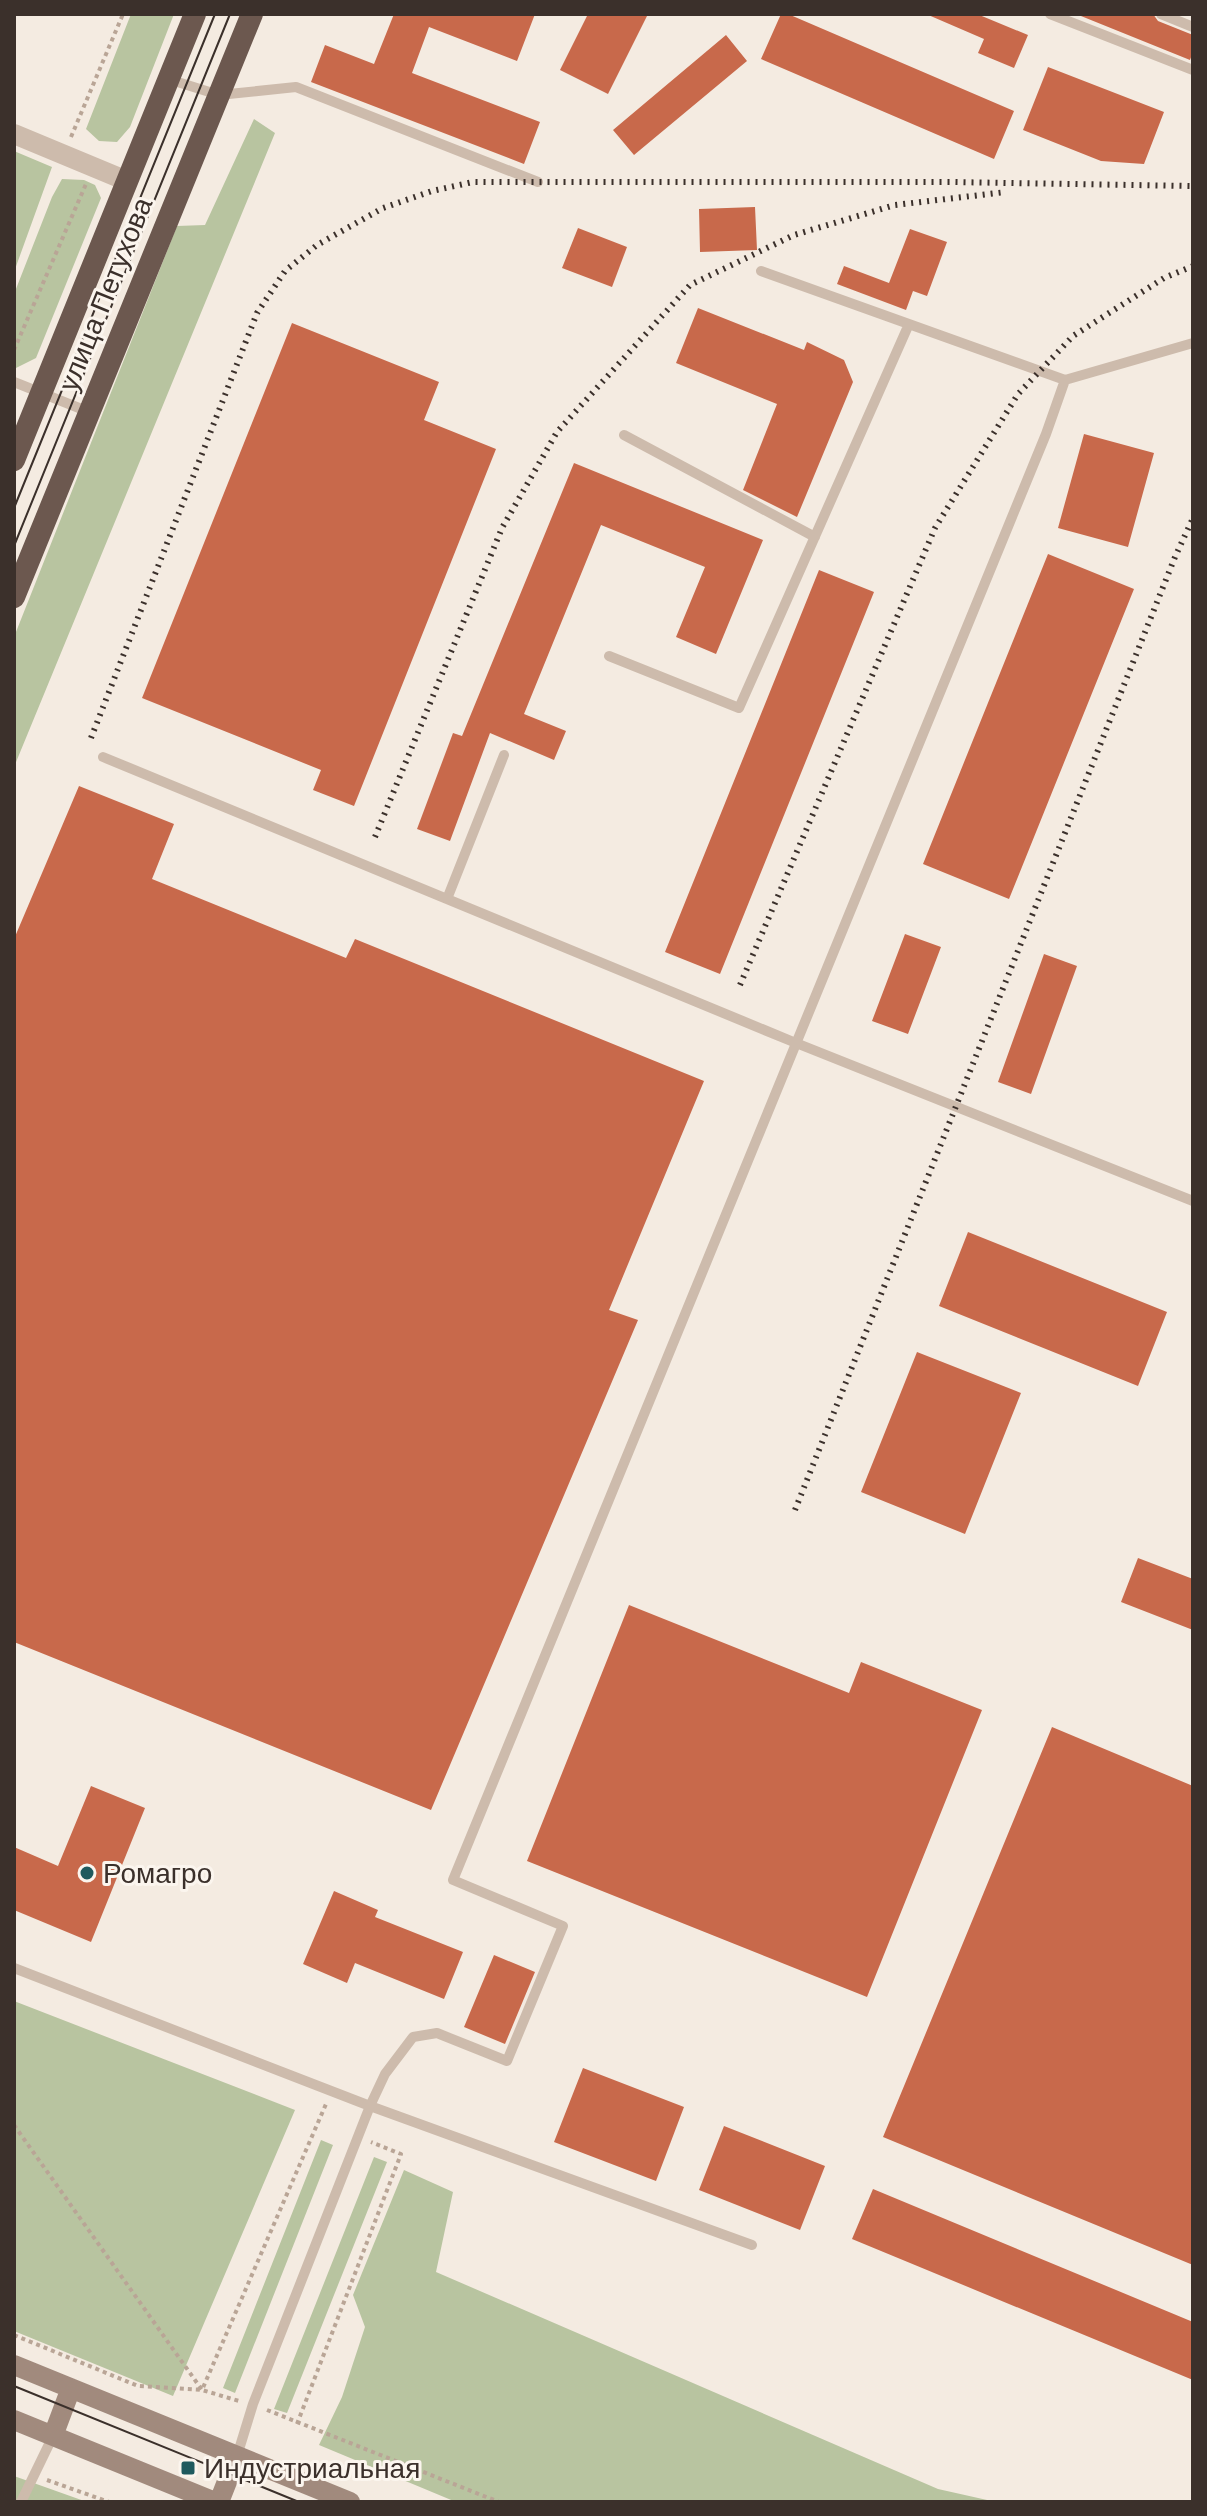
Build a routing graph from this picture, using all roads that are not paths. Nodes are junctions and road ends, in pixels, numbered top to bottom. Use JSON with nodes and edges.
{"nodes":[{"id":1,"x":195,"y":14,"type":"edge"},
{"id":2,"x":252,"y":14,"type":"edge"},
{"id":3,"x":1050,"y":14,"type":"edge"},
{"id":4,"x":1161,"y":14,"type":"edge"},
{"id":5,"x":1193,"y":27,"type":"edge"},
{"id":6,"x":1193,"y":70,"type":"edge"},
{"id":7,"x":168,"y":79,"type":"junction"},
{"id":8,"x":219,"y":95,"type":"junction"},
{"id":9,"x":14,"y":134,"type":"edge"},
{"id":10,"x":127,"y":181,"type":"junction"},
{"id":11,"x":538,"y":182,"type":"dead end"},
{"id":12,"x":761,"y":271,"type":"dead end"},
{"id":13,"x":909,"y":324,"type":"junction"},
{"id":14,"x":1193,"y":343,"type":"edge"},
{"id":15,"x":1065,"y":380,"type":"junction"},
{"id":16,"x":14,"y":382,"type":"edge"},
{"id":17,"x":41,"y":393,"type":"junction"},
{"id":18,"x":89,"y":412,"type":"junction"},
{"id":19,"x":624,"y":435,"type":"dead end"},
{"id":20,"x":14,"y":460,"type":"edge"},
{"id":21,"x":815,"y":537,"type":"junction"},
{"id":22,"x":14,"y":597,"type":"edge"},
{"id":23,"x":609,"y":656,"type":"dead end"},
{"id":24,"x":504,"y":755,"type":"dead end"},
{"id":25,"x":103,"y":757,"type":"dead end"},
{"id":26,"x":447,"y":899,"type":"junction"},
{"id":27,"x":796,"y":1043,"type":"junction"},
{"id":28,"x":1193,"y":1201,"type":"edge"},
{"id":29,"x":14,"y":1968,"type":"edge"},
{"id":30,"x":370,"y":2106,"type":"junction"},
{"id":31,"x":752,"y":2245,"type":"dead end"},
{"id":32,"x":14,"y":2365,"type":"edge"},
{"id":33,"x":71,"y":2388,"type":"junction"},
{"id":34,"x":14,"y":2420,"type":"edge"},
{"id":35,"x":53,"y":2436,"type":"junction"},
{"id":36,"x":237,"y":2456,"type":"junction"},
{"id":37,"x":21,"y":2502,"type":"edge"},
{"id":38,"x":217,"y":2502,"type":"edge"},
{"id":39,"x":350,"y":2502,"type":"edge"}],
"edges":[{"from":1,"to":7,"type":"highway","name":"улица Петухова"},
{"from":2,"to":8,"type":"highway","name":"улица Петухова"},
{"from":3,"to":6,"type":"lane"},
{"from":4,"to":5,"type":"lane"},
{"from":7,"to":8,"type":"lane"},
{"from":7,"to":10,"type":"highway","name":"улица Петухова"},
{"from":8,"to":11,"type":"lane"},
{"from":8,"to":18,"type":"highway","name":"улица Петухова"},
{"from":9,"to":10,"type":"street"},
{"from":10,"to":17,"type":"highway","name":"улица Петухова"},
{"from":12,"to":13,"type":"lane"},
{"from":13,"to":15,"type":"lane"},
{"from":13,"to":21,"type":"lane"},
{"from":14,"to":15,"type":"lane"},
{"from":15,"to":27,"type":"lane"},
{"from":16,"to":17,"type":"lane"},
{"from":17,"to":18,"type":"lane"},
{"from":17,"to":20,"type":"highway","name":"улица Петухова"},
{"from":18,"to":22,"type":"highway","name":"улица Петухова"},
{"from":19,"to":21,"type":"lane"},
{"from":21,"to":23,"type":"lane"},
{"from":24,"to":26,"type":"lane"},
{"from":25,"to":26,"type":"lane"},
{"from":26,"to":27,"type":"lane"},
{"from":27,"to":28,"type":"lane"},
{"from":27,"to":30,"type":"lane"},
{"from":29,"to":30,"type":"lane"},
{"from":30,"to":31,"type":"lane"},
{"from":30,"to":36,"type":"lane"},
{"from":32,"to":33,"type":"main road"},
{"from":33,"to":35,"type":"main road"},
{"from":33,"to":36,"type":"main road"},
{"from":34,"to":35,"type":"main road"},
{"from":35,"to":37,"type":"lane"},
{"from":35,"to":38,"type":"main road"},
{"from":36,"to":38,"type":"main road"},
{"from":36,"to":39,"type":"main road"}]}
